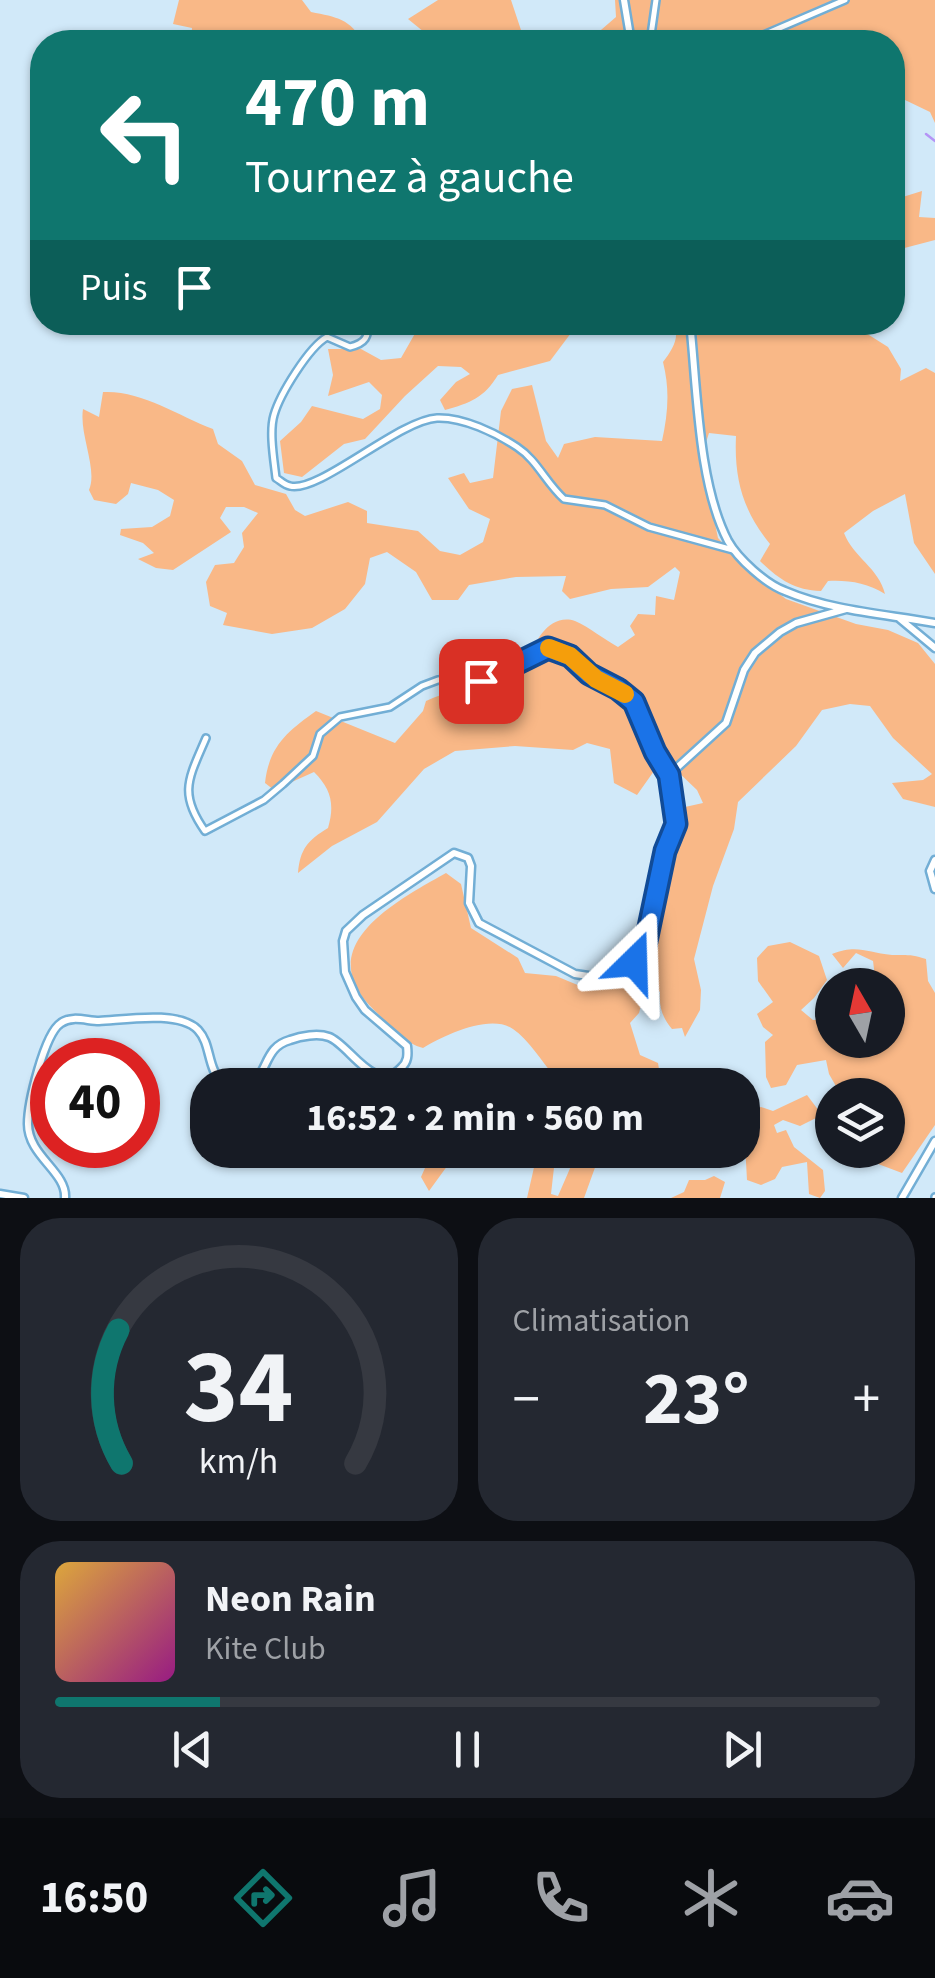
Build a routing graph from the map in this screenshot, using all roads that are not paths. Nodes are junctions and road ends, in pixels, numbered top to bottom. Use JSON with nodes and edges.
{"nodes":[{"id":1,"x":624,"y":0,"type":"edge"},
{"id":2,"x":656,"y":0,"type":"edge"},
{"id":3,"x":845,"y":0,"type":"edge"},
{"id":4,"x":628,"y":30,"type":"edge"},
{"id":5,"x":652,"y":30,"type":"edge"},
{"id":6,"x":775,"y":30,"type":"edge"},
{"id":7,"x":369,"y":335,"type":"edge"},
{"id":8,"x":691,"y":335,"type":"edge"},
{"id":9,"x":734,"y":550,"type":"junction"},
{"id":10,"x":846,"y":609,"type":"junction"},
{"id":11,"x":898,"y":618,"type":"junction"},
{"id":12,"x":935,"y":622,"type":"edge"},
{"id":13,"x":935,"y":648,"type":"edge"},
{"id":14,"x":206,"y":738,"type":"dead end"},
{"id":15,"x":669,"y":775,"type":"junction"},
{"id":16,"x":935,"y":860,"type":"edge"},
{"id":17,"x":935,"y":889,"type":"edge"},
{"id":18,"x":211,"y":1068,"type":"edge"},
{"id":19,"x":263,"y":1068,"type":"edge"},
{"id":20,"x":366,"y":1068,"type":"edge"},
{"id":21,"x":401,"y":1068,"type":"edge"},
{"id":22,"x":935,"y":1141,"type":"edge"},
{"id":23,"x":0,"y":1194,"type":"edge"},
{"id":24,"x":24,"y":1198,"type":"edge"},
{"id":25,"x":65,"y":1198,"type":"edge"},
{"id":26,"x":902,"y":1198,"type":"edge"}],
"edges":[{"from":1,"to":4,"type":"street"},
{"from":2,"to":5,"type":"street"},
{"from":3,"to":6,"type":"street"},
{"from":7,"to":9,"type":"street"},
{"from":8,"to":9,"type":"street"},
{"from":9,"to":10,"type":"street"},
{"from":10,"to":11,"type":"street"},
{"from":10,"to":15,"type":"street"},
{"from":11,"to":12,"type":"street"},
{"from":11,"to":13,"type":"street"},
{"from":14,"to":15,"type":"street"},
{"from":15,"to":21,"type":"street"},
{"from":16,"to":17,"type":"street"},
{"from":18,"to":25,"type":"street"},
{"from":19,"to":20,"type":"street"},
{"from":22,"to":26,"type":"street"},
{"from":23,"to":24,"type":"street"}]}
